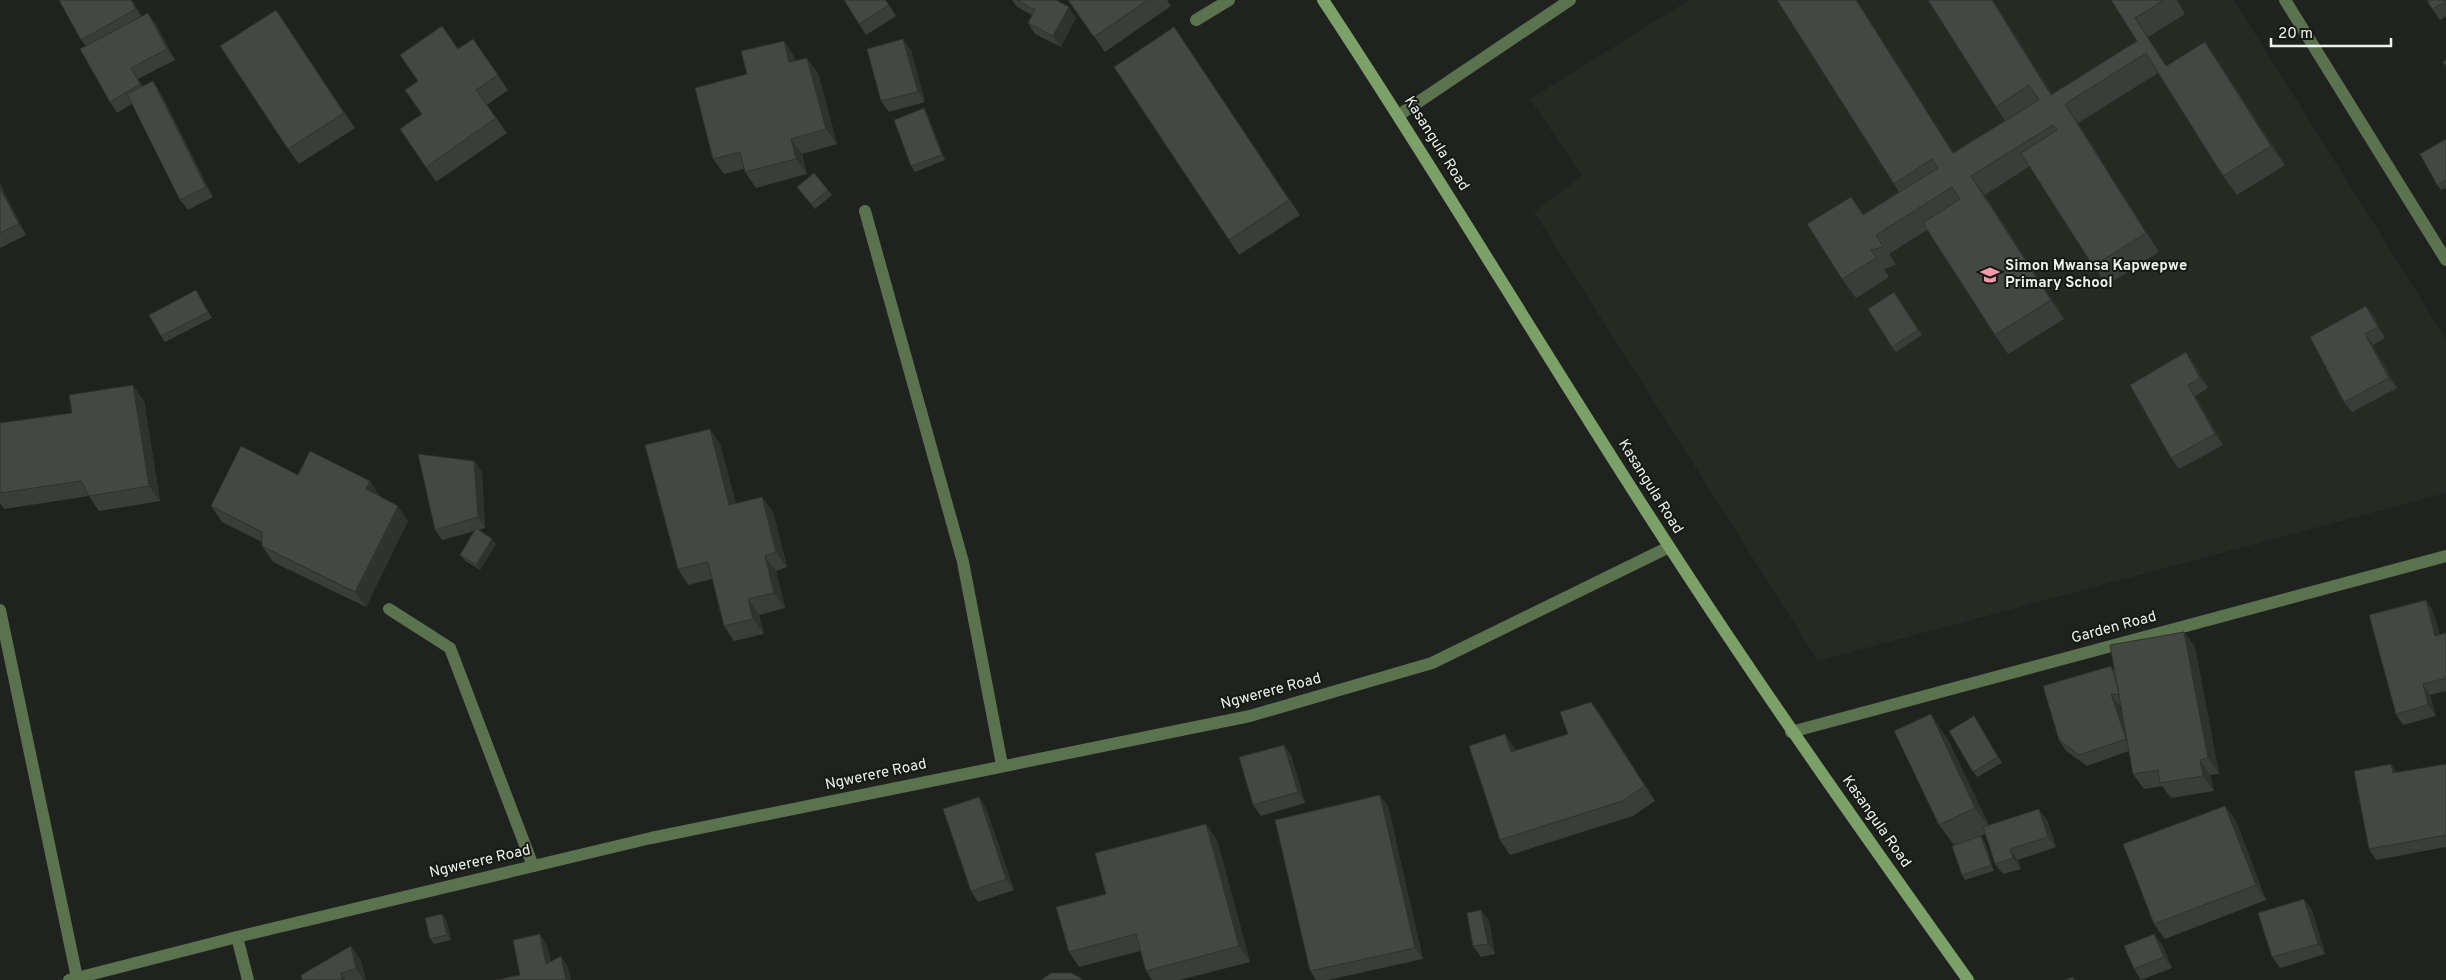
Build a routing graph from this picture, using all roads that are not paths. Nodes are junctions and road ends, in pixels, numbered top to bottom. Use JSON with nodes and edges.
{"nodes":[{"id":1,"x":1229,"y":0,"type":"edge"},
{"id":2,"x":1323,"y":0,"type":"edge"},
{"id":3,"x":1570,"y":0,"type":"edge"},
{"id":4,"x":2285,"y":0,"type":"edge"},
{"id":5,"x":1196,"y":20,"type":"dead end"},
{"id":6,"x":1399,"y":115,"type":"junction"},
{"id":7,"x":865,"y":211,"type":"dead end"},
{"id":8,"x":2446,"y":260,"type":"edge"},
{"id":9,"x":1669,"y":547,"type":"junction"},
{"id":10,"x":2446,"y":556,"type":"edge"},
{"id":11,"x":389,"y":609,"type":"dead end"},
{"id":12,"x":0,"y":610,"type":"edge"},
{"id":13,"x":1791,"y":732,"type":"junction"},
{"id":14,"x":1002,"y":765,"type":"junction"},
{"id":15,"x":533,"y":866,"type":"junction"},
{"id":16,"x":237,"y":937,"type":"junction"},
{"id":17,"x":73,"y":979,"type":"edge"},
{"id":18,"x":248,"y":980,"type":"edge"},
{"id":19,"x":1968,"y":980,"type":"edge"}],
"edges":[{"from":1,"to":5,"type":"street"},
{"from":2,"to":6,"type":"main road","name":"Kasangula Road"},
{"from":3,"to":6,"type":"street"},
{"from":4,"to":8,"type":"street"},
{"from":6,"to":9,"type":"main road","name":"Kasangula Road"},
{"from":7,"to":14,"type":"street"},
{"from":9,"to":13,"type":"main road","name":"Kasangula Road"},
{"from":9,"to":14,"type":"street","name":"Ngwerere Road"},
{"from":10,"to":13,"type":"street","name":"Garden Road"},
{"from":11,"to":15,"type":"street"},
{"from":12,"to":17,"type":"street"},
{"from":13,"to":19,"type":"main road","name":"Kasangula Road"},
{"from":14,"to":15,"type":"street","name":"Ngwerere Road"},
{"from":15,"to":16,"type":"street","name":"Ngwerere Road"},
{"from":16,"to":17,"type":"street","name":"Ngwerere Road"},
{"from":16,"to":18,"type":"street"}]}
